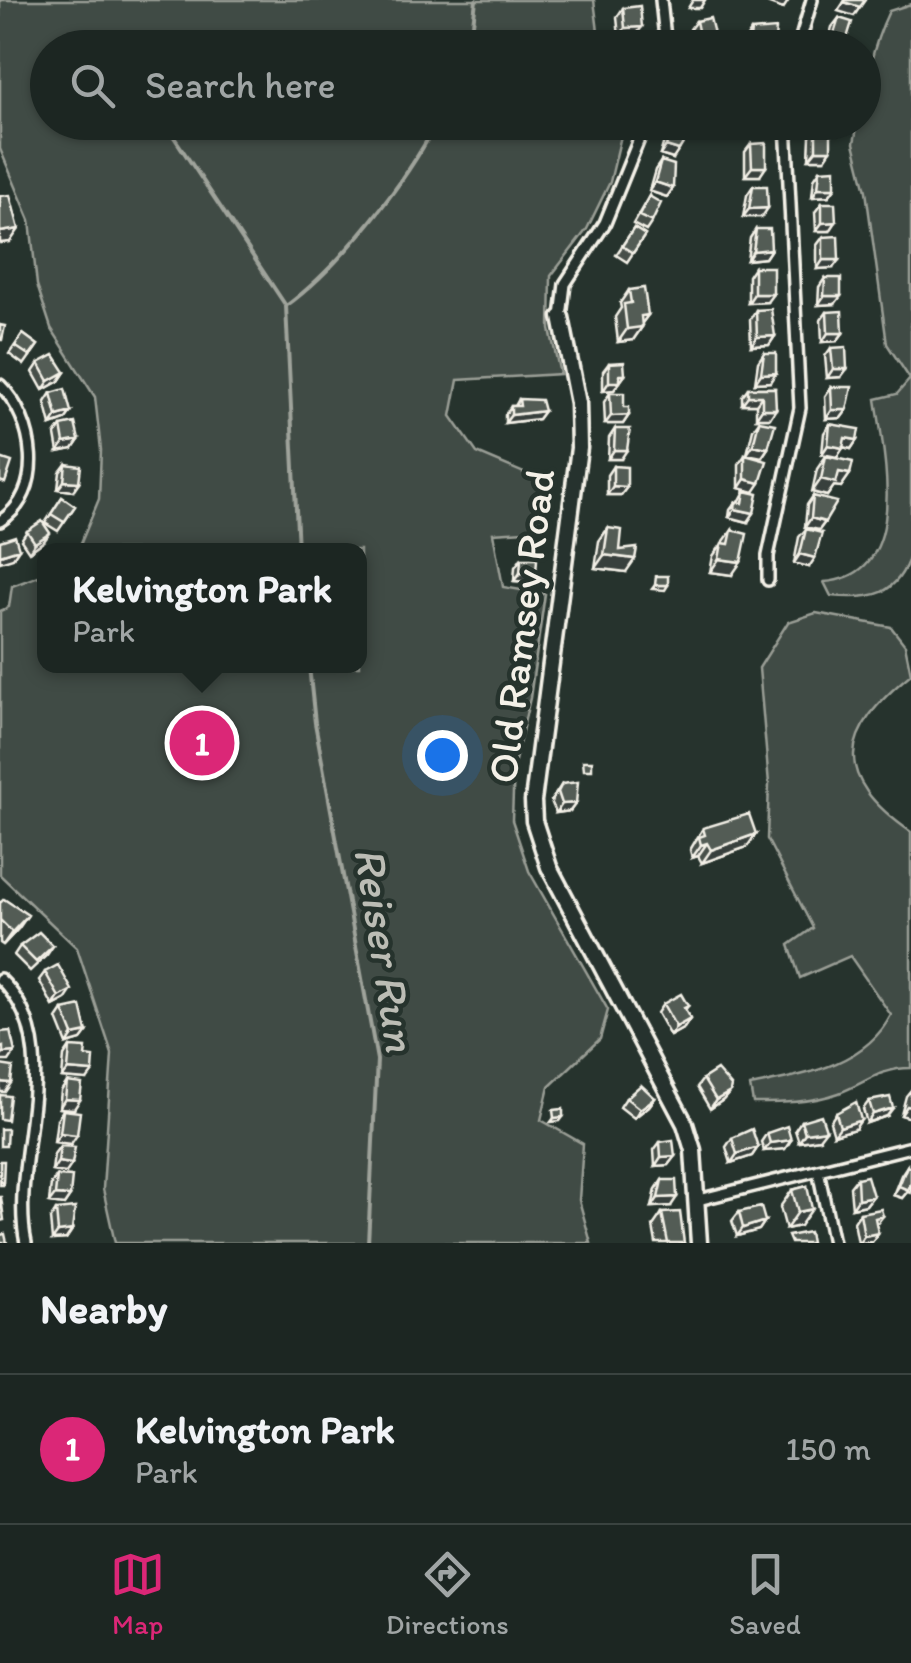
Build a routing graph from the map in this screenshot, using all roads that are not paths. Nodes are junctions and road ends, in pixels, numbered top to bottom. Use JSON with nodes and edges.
{"nodes":[{"id":1,"x":661,"y":0,"type":"edge"},
{"id":2,"x":812,"y":0,"type":"edge"},
{"id":3,"x":664,"y":30,"type":"edge"},
{"id":4,"x":803,"y":30,"type":"edge"},
{"id":5,"x":639,"y":140,"type":"edge"},
{"id":6,"x":787,"y":140,"type":"edge"},
{"id":7,"x":561,"y":317,"type":"joint"},
{"id":8,"x":0,"y":384,"type":"edge"},
{"id":9,"x":0,"y":521,"type":"edge"},
{"id":10,"x":768,"y":580,"type":"dead end"},
{"id":11,"x":0,"y":979,"type":"edge"},
{"id":12,"x":911,"y":1147,"type":"edge"},
{"id":13,"x":818,"y":1170,"type":"junction"},
{"id":14,"x":698,"y":1200,"type":"junction"},
{"id":15,"x":26,"y":1243,"type":"edge"},
{"id":16,"x":700,"y":1243,"type":"edge"},
{"id":17,"x":833,"y":1243,"type":"edge"}],
"edges":[{"from":1,"to":3,"type":"street"},
{"from":2,"to":4,"type":"street"},
{"from":5,"to":7,"type":"street","name":"Old Ramsey Road"},
{"from":6,"to":10,"type":"street"},
{"from":7,"to":14,"type":"street","name":"Old Ramsey Road"},
{"from":8,"to":9,"type":"street"},
{"from":11,"to":15,"type":"street"},
{"from":12,"to":13,"type":"street"},
{"from":13,"to":14,"type":"street"},
{"from":13,"to":17,"type":"street"},
{"from":14,"to":16,"type":"street","name":"Old Ramsey Road"}]}
